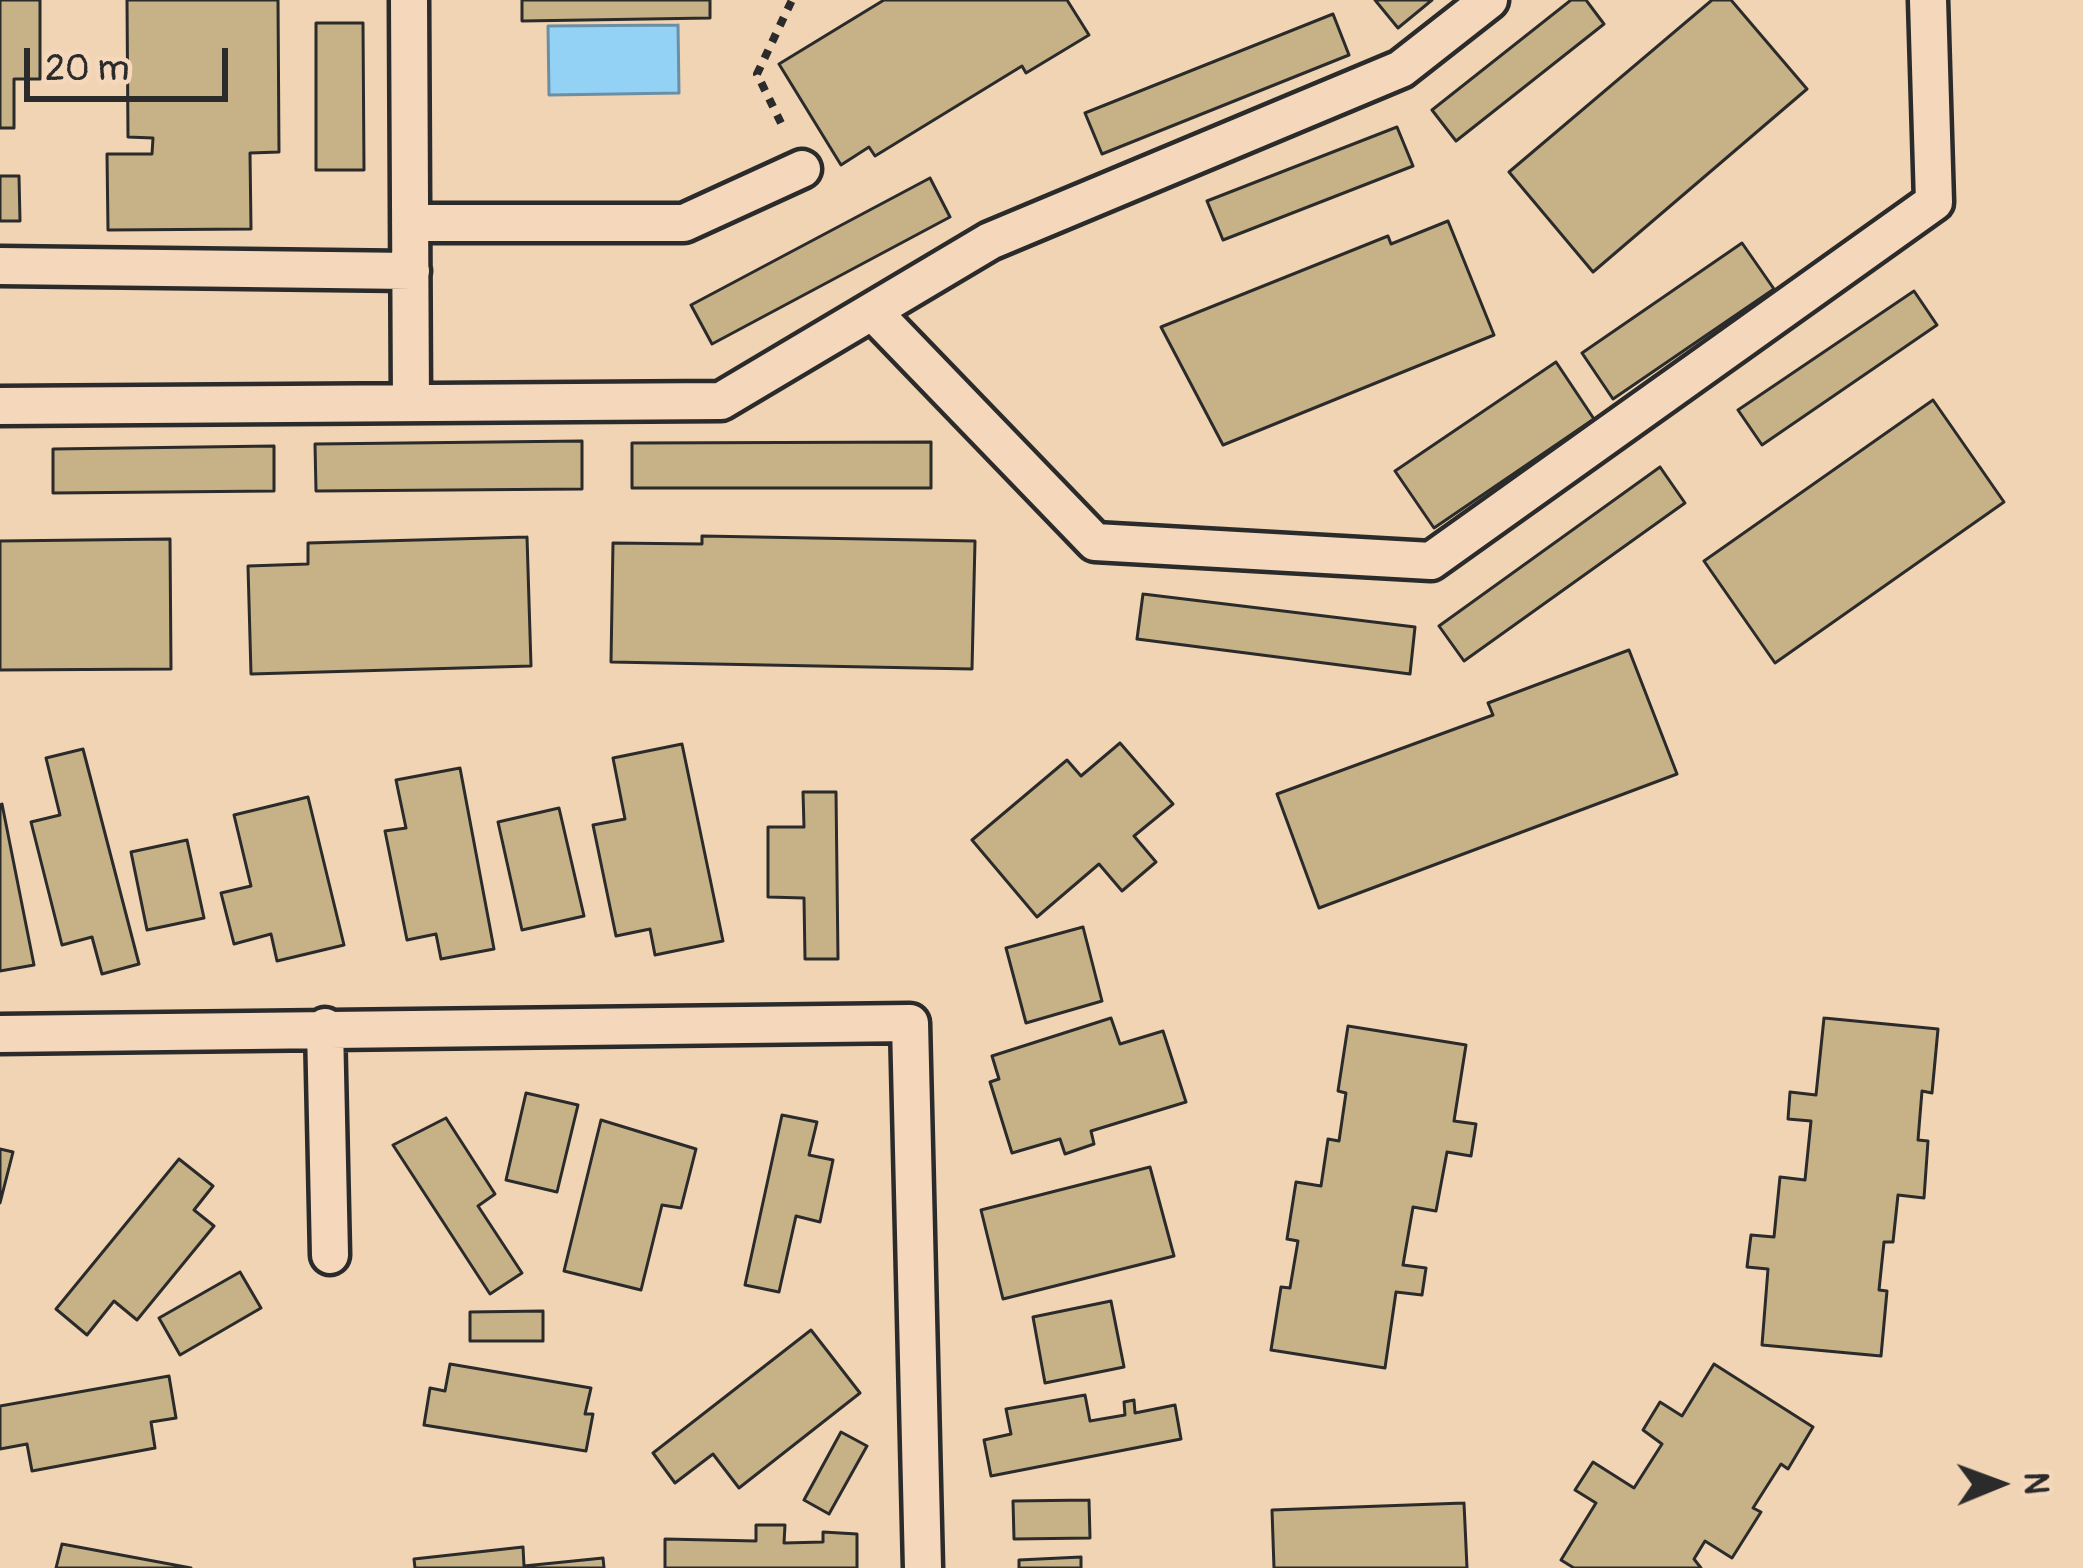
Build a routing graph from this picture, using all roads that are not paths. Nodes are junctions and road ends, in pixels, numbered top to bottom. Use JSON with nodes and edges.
{"nodes":[{"id":1,"x":409,"y":0,"type":"edge"},
{"id":2,"x":1489,"y":0,"type":"edge"},
{"id":3,"x":1928,"y":0,"type":"edge"},
{"id":4,"x":802,"y":169,"type":"road end"},
{"id":5,"x":410,"y":223,"type":"junction"},
{"id":6,"x":0,"y":266,"type":"edge"},
{"id":7,"x":411,"y":272,"type":"junction"},
{"id":8,"x":874,"y":313,"type":"junction"},
{"id":9,"x":411,"y":403,"type":"junction"},
{"id":10,"x":0,"y":406,"type":"edge"},
{"id":11,"x":325,"y":1027,"type":"junction"},
{"id":12,"x":0,"y":1034,"type":"edge"},
{"id":13,"x":330,"y":1255,"type":"dead end"},
{"id":14,"x":923,"y":1568,"type":"edge"}],
"edges":[{"from":1,"to":5,"type":"lane"},
{"from":2,"to":8,"type":"lane"},
{"from":3,"to":8,"type":"lane"},
{"from":4,"to":5,"type":"lane"},
{"from":5,"to":7,"type":"lane"},
{"from":6,"to":7,"type":"lane"},
{"from":7,"to":9,"type":"lane"},
{"from":8,"to":9,"type":"lane"},
{"from":9,"to":10,"type":"lane"},
{"from":11,"to":12,"type":"lane"},
{"from":11,"to":13,"type":"lane"},
{"from":11,"to":14,"type":"lane"}]}
